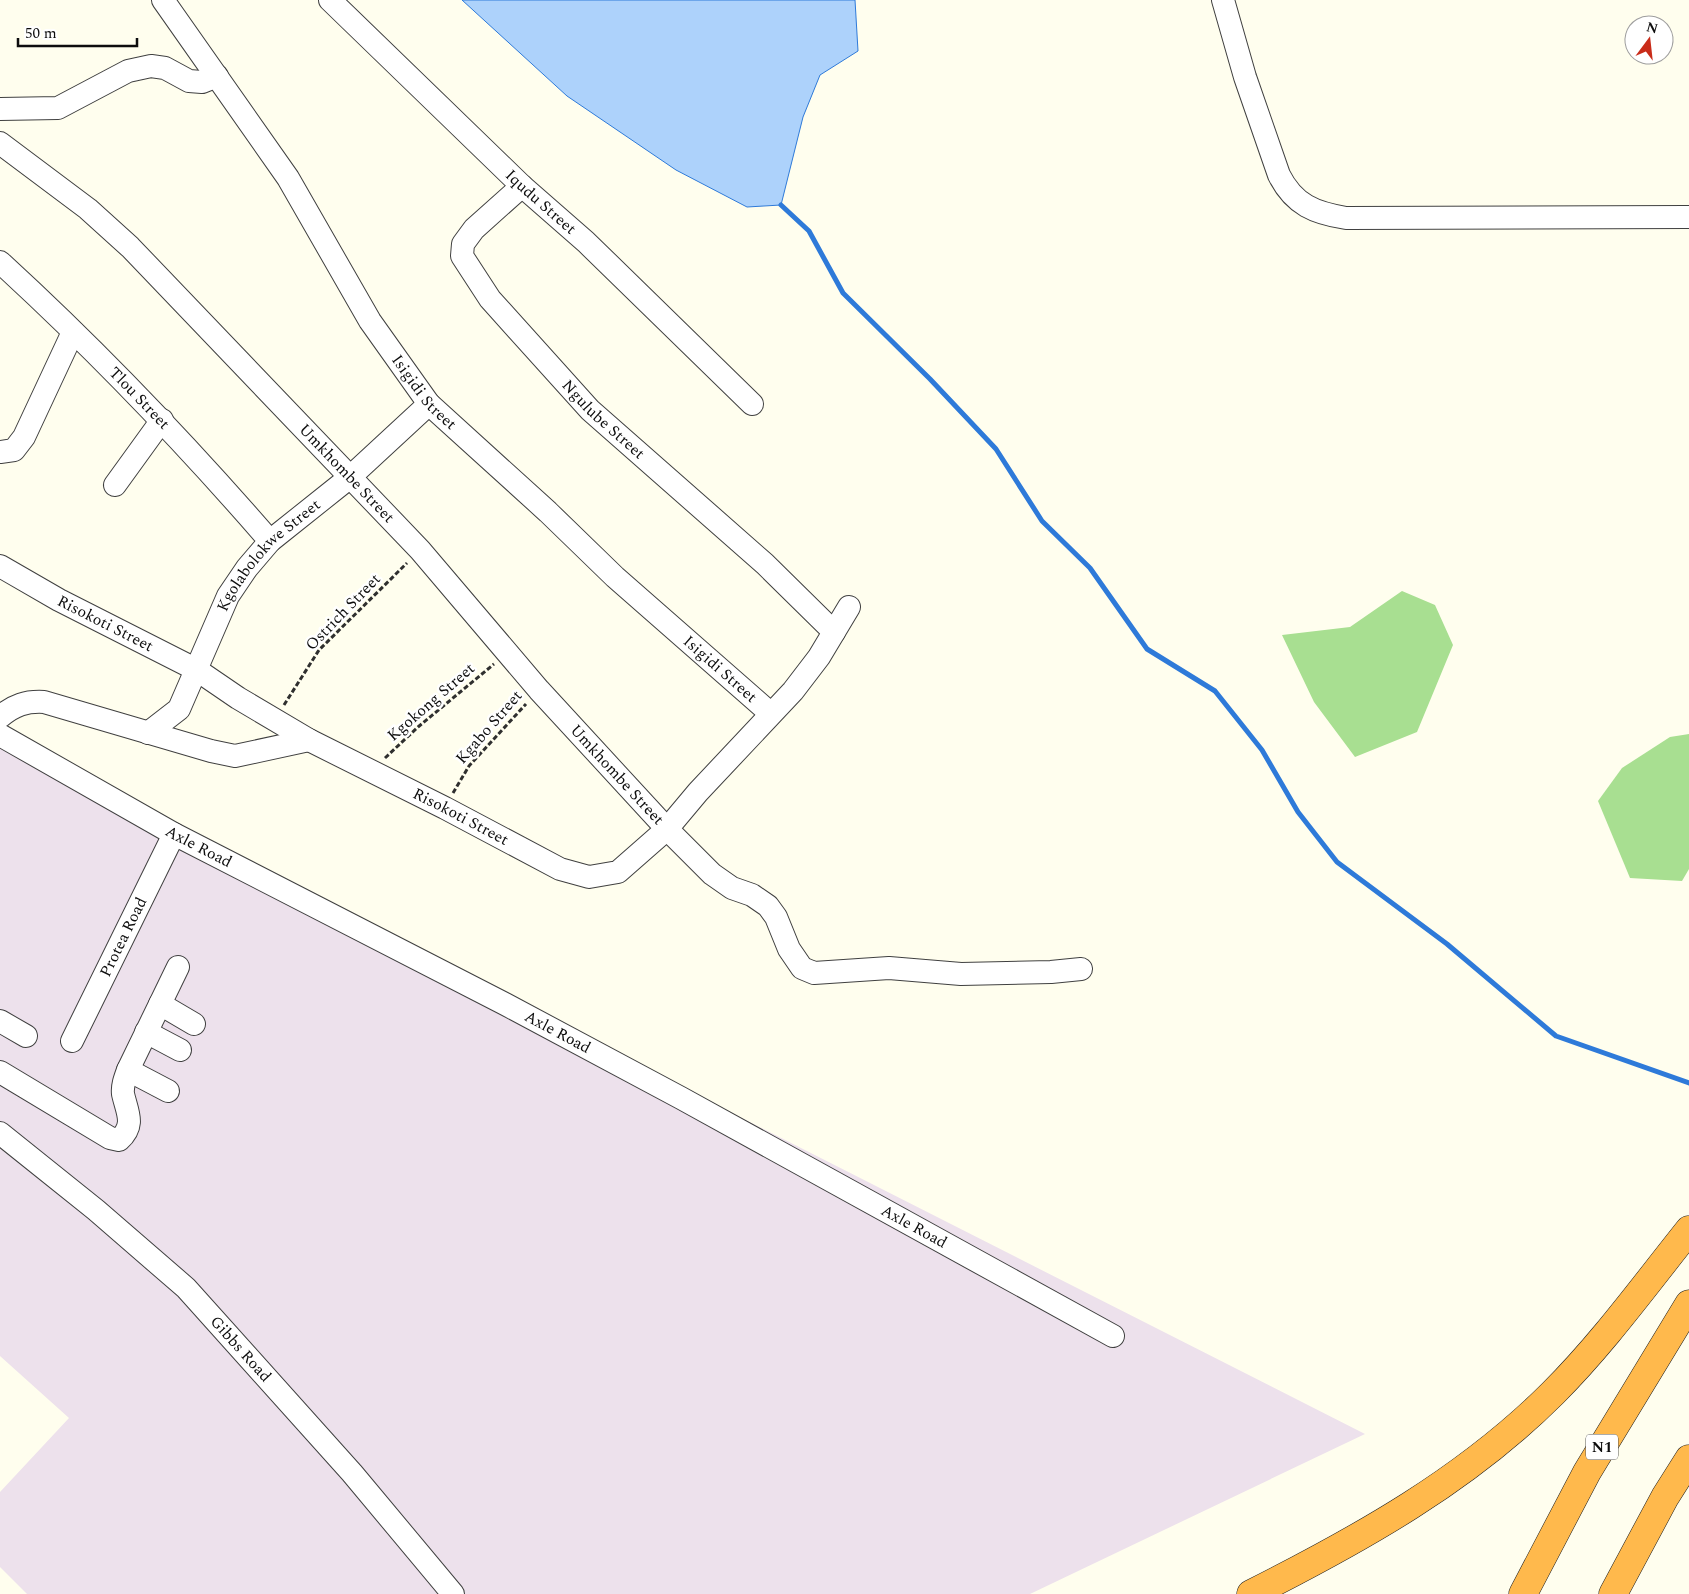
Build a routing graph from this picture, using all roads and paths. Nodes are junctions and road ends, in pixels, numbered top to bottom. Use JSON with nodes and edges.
{"nodes":[{"id":1,"x":163,"y":0,"type":"edge"},
{"id":2,"x":330,"y":0,"type":"edge"},
{"id":3,"x":1223,"y":0,"type":"edge"},
{"id":4,"x":217,"y":76,"type":"junction"},
{"id":5,"x":0,"y":109,"type":"edge"},
{"id":6,"x":0,"y":144,"type":"edge"},
{"id":7,"x":522,"y":186,"type":"junction"},
{"id":8,"x":1689,"y":216,"type":"edge"},
{"id":9,"x":0,"y":263,"type":"edge"},
{"id":10,"x":72,"y":332,"type":"junction"},
{"id":11,"x":429,"y":404,"type":"junction"},
{"id":12,"x":752,"y":404,"type":"dead end"},
{"id":13,"x":162,"y":420,"type":"junction"},
{"id":14,"x":0,"y":452,"type":"edge"},
{"id":15,"x":350,"y":478,"type":"junction"},
{"id":16,"x":115,"y":485,"type":"dead end"},
{"id":17,"x":270,"y":541,"type":"junction"},
{"id":18,"x":420,"y":550,"type":"junction"},
{"id":19,"x":0,"y":566,"type":"edge"},
{"id":20,"x":849,"y":607,"type":"dead end"},
{"id":21,"x":834,"y":632,"type":"junction"},
{"id":22,"x":508,"y":653,"type":"junction"},
{"id":23,"x":197,"y":670,"type":"junction"},
{"id":24,"x":539,"y":690,"type":"junction"},
{"id":25,"x":770,"y":713,"type":"junction"},
{"id":26,"x":0,"y":717,"type":"edge"},
{"id":27,"x":274,"y":721,"type":"junction"},
{"id":28,"x":148,"y":733,"type":"junction"},
{"id":29,"x":0,"y":735,"type":"edge"},
{"id":30,"x":309,"y":740,"type":"junction"},
{"id":31,"x":372,"y":771,"type":"junction"},
{"id":32,"x":445,"y":808,"type":"junction"},
{"id":33,"x":667,"y":829,"type":"junction"},
{"id":34,"x":174,"y":834,"type":"junction"},
{"id":35,"x":178,"y":967,"type":"dead end"},
{"id":36,"x":1080,"y":969,"type":"dead end"},
{"id":37,"x":160,"y":1004,"type":"junction"},
{"id":38,"x":0,"y":1021,"type":"edge"},
{"id":39,"x":194,"y":1024,"type":"dead end"},
{"id":40,"x":146,"y":1032,"type":"junction"},
{"id":41,"x":26,"y":1036,"type":"dead end"},
{"id":42,"x":72,"y":1041,"type":"dead end"},
{"id":43,"x":180,"y":1050,"type":"dead end"},
{"id":44,"x":128,"y":1070,"type":"junction"},
{"id":45,"x":0,"y":1072,"type":"edge"},
{"id":46,"x":168,"y":1091,"type":"dead end"},
{"id":47,"x":0,"y":1133,"type":"edge"},
{"id":48,"x":1689,"y":1230,"type":"edge"},
{"id":49,"x":1689,"y":1304,"type":"edge"},
{"id":50,"x":1113,"y":1336,"type":"dead end"},
{"id":51,"x":1689,"y":1459,"type":"edge"},
{"id":52,"x":453,"y":1594,"type":"edge"},
{"id":53,"x":1252,"y":1594,"type":"edge"},
{"id":54,"x":1524,"y":1594,"type":"edge"},
{"id":55,"x":1613,"y":1594,"type":"edge"}],
"edges":[{"from":1,"to":4,"type":"street","name":"Isigidi Street"},
{"from":2,"to":7,"type":"street","name":"Iqudu Street"},
{"from":3,"to":8,"type":"street"},
{"from":4,"to":5,"type":"street"},
{"from":4,"to":11,"type":"street","name":"Isigidi Street"},
{"from":6,"to":15,"type":"street","name":"Umkhombe Street"},
{"from":7,"to":12,"type":"street","name":"Iqudu Street"},
{"from":7,"to":21,"type":"street","name":"Ngulube Street"},
{"from":9,"to":10,"type":"street","name":"Tlou Street"},
{"from":10,"to":13,"type":"street","name":"Tlou Street"},
{"from":10,"to":14,"type":"street"},
{"from":11,"to":15,"type":"street","name":"Kgolabolokwe Street"},
{"from":11,"to":25,"type":"street","name":"Isigidi Street"},
{"from":13,"to":16,"type":"street"},
{"from":13,"to":17,"type":"street","name":"Tlou Street"},
{"from":15,"to":17,"type":"street","name":"Kgolabolokwe Street"},
{"from":15,"to":18,"type":"street","name":"Umkhombe Street"},
{"from":17,"to":23,"type":"street","name":"Kgolabolokwe Street"},
{"from":18,"to":22,"type":"street","name":"Umkhombe Street"},
{"from":18,"to":27,"type":"path","name":"Ostrich Street"},
{"from":19,"to":23,"type":"street","name":"Risokoti Street"},
{"from":20,"to":21,"type":"street","name":"Risokoti Street"},
{"from":21,"to":25,"type":"street","name":"Risokoti Street"},
{"from":22,"to":24,"type":"street","name":"Umkhombe Street"},
{"from":22,"to":31,"type":"path","name":"Kgokong Street"},
{"from":23,"to":27,"type":"street","name":"Risokoti Street"},
{"from":23,"to":28,"type":"street","name":"Kgolabolokwe Street"},
{"from":24,"to":32,"type":"path","name":"Kgabo Street"},
{"from":24,"to":33,"type":"street","name":"Umkhombe Street"},
{"from":25,"to":33,"type":"street","name":"Risokoti Street"},
{"from":26,"to":28,"type":"street"},
{"from":27,"to":30,"type":"street","name":"Risokoti Street"},
{"from":28,"to":30,"type":"street"},
{"from":29,"to":34,"type":"street","name":"Axle Road"},
{"from":30,"to":31,"type":"street","name":"Risokoti Street"},
{"from":31,"to":32,"type":"street","name":"Risokoti Street"},
{"from":32,"to":33,"type":"street","name":"Risokoti Street"},
{"from":33,"to":36,"type":"street","name":"Umkhombe Street"},
{"from":34,"to":42,"type":"street","name":"Protea Road"},
{"from":34,"to":50,"type":"street","name":"Axle Road"},
{"from":35,"to":37,"type":"street"},
{"from":37,"to":39,"type":"street"},
{"from":37,"to":40,"type":"street"},
{"from":38,"to":41,"type":"street"},
{"from":40,"to":43,"type":"street"},
{"from":40,"to":44,"type":"street"},
{"from":44,"to":45,"type":"street"},
{"from":44,"to":46,"type":"street"},
{"from":47,"to":52,"type":"street","name":"Gibbs Road"},
{"from":48,"to":53,"type":"highway"},
{"from":49,"to":54,"type":"highway","number":"N1"},
{"from":51,"to":55,"type":"highway"}]}
